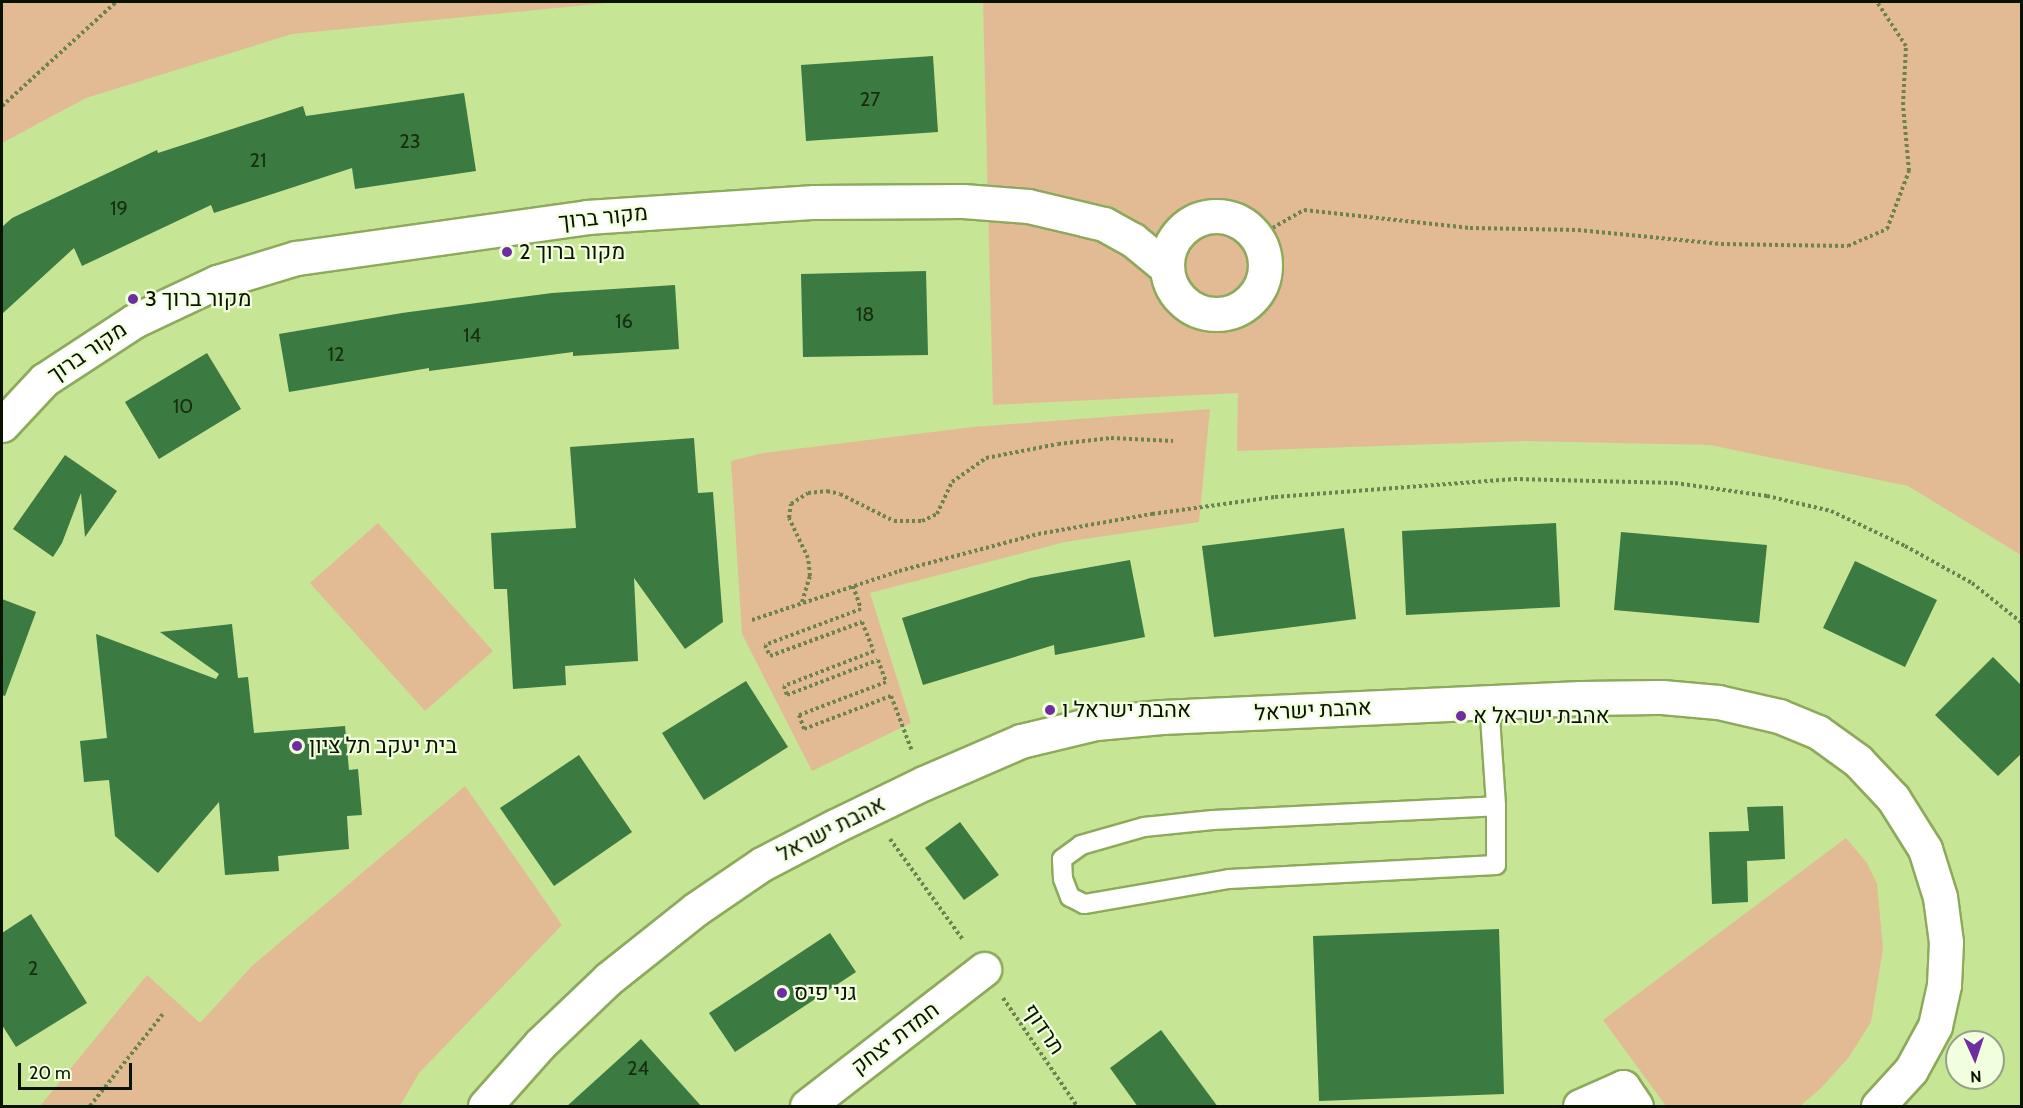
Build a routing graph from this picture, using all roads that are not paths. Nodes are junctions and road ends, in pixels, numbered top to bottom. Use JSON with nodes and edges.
{"nodes":[{"id":1,"x":1104,"y":224,"type":"junction"},
{"id":2,"x":1187,"y":226,"type":"junction"},
{"id":3,"x":1167,"y":268,"type":"junction"},
{"id":4,"x":2,"y":425,"type":"edge"},
{"id":5,"x":1489,"y":702,"type":"junction"},
{"id":6,"x":1496,"y":806,"type":"junction"},
{"id":7,"x":984,"y":969,"type":"road end"},
{"id":8,"x":1629,"y":1097,"type":"edge"},
{"id":9,"x":485,"y":1107,"type":"edge"},
{"id":10,"x":807,"y":1107,"type":"edge"},
{"id":11,"x":1580,"y":1107,"type":"edge"},
{"id":12,"x":1878,"y":1107,"type":"edge"}],
"edges":[{"from":1,"to":2,"type":"street"},
{"from":1,"to":3,"type":"street","name":"מקור ברוך"},
{"from":1,"to":4,"type":"street","name":"מקור ברוך"},
{"from":2,"to":3,"type":"street"},
{"from":2,"to":3,"type":"street"},
{"from":5,"to":6,"type":"lane"},
{"from":5,"to":9,"type":"street","name":"אהבת ישראל"},
{"from":5,"to":12,"type":"street","name":"אהבת ישראל"},
{"from":6,"to":6,"type":"lane"},
{"from":7,"to":10,"type":"street","name":"חמדת יצחק"},
{"from":8,"to":11,"type":"street"}]}
